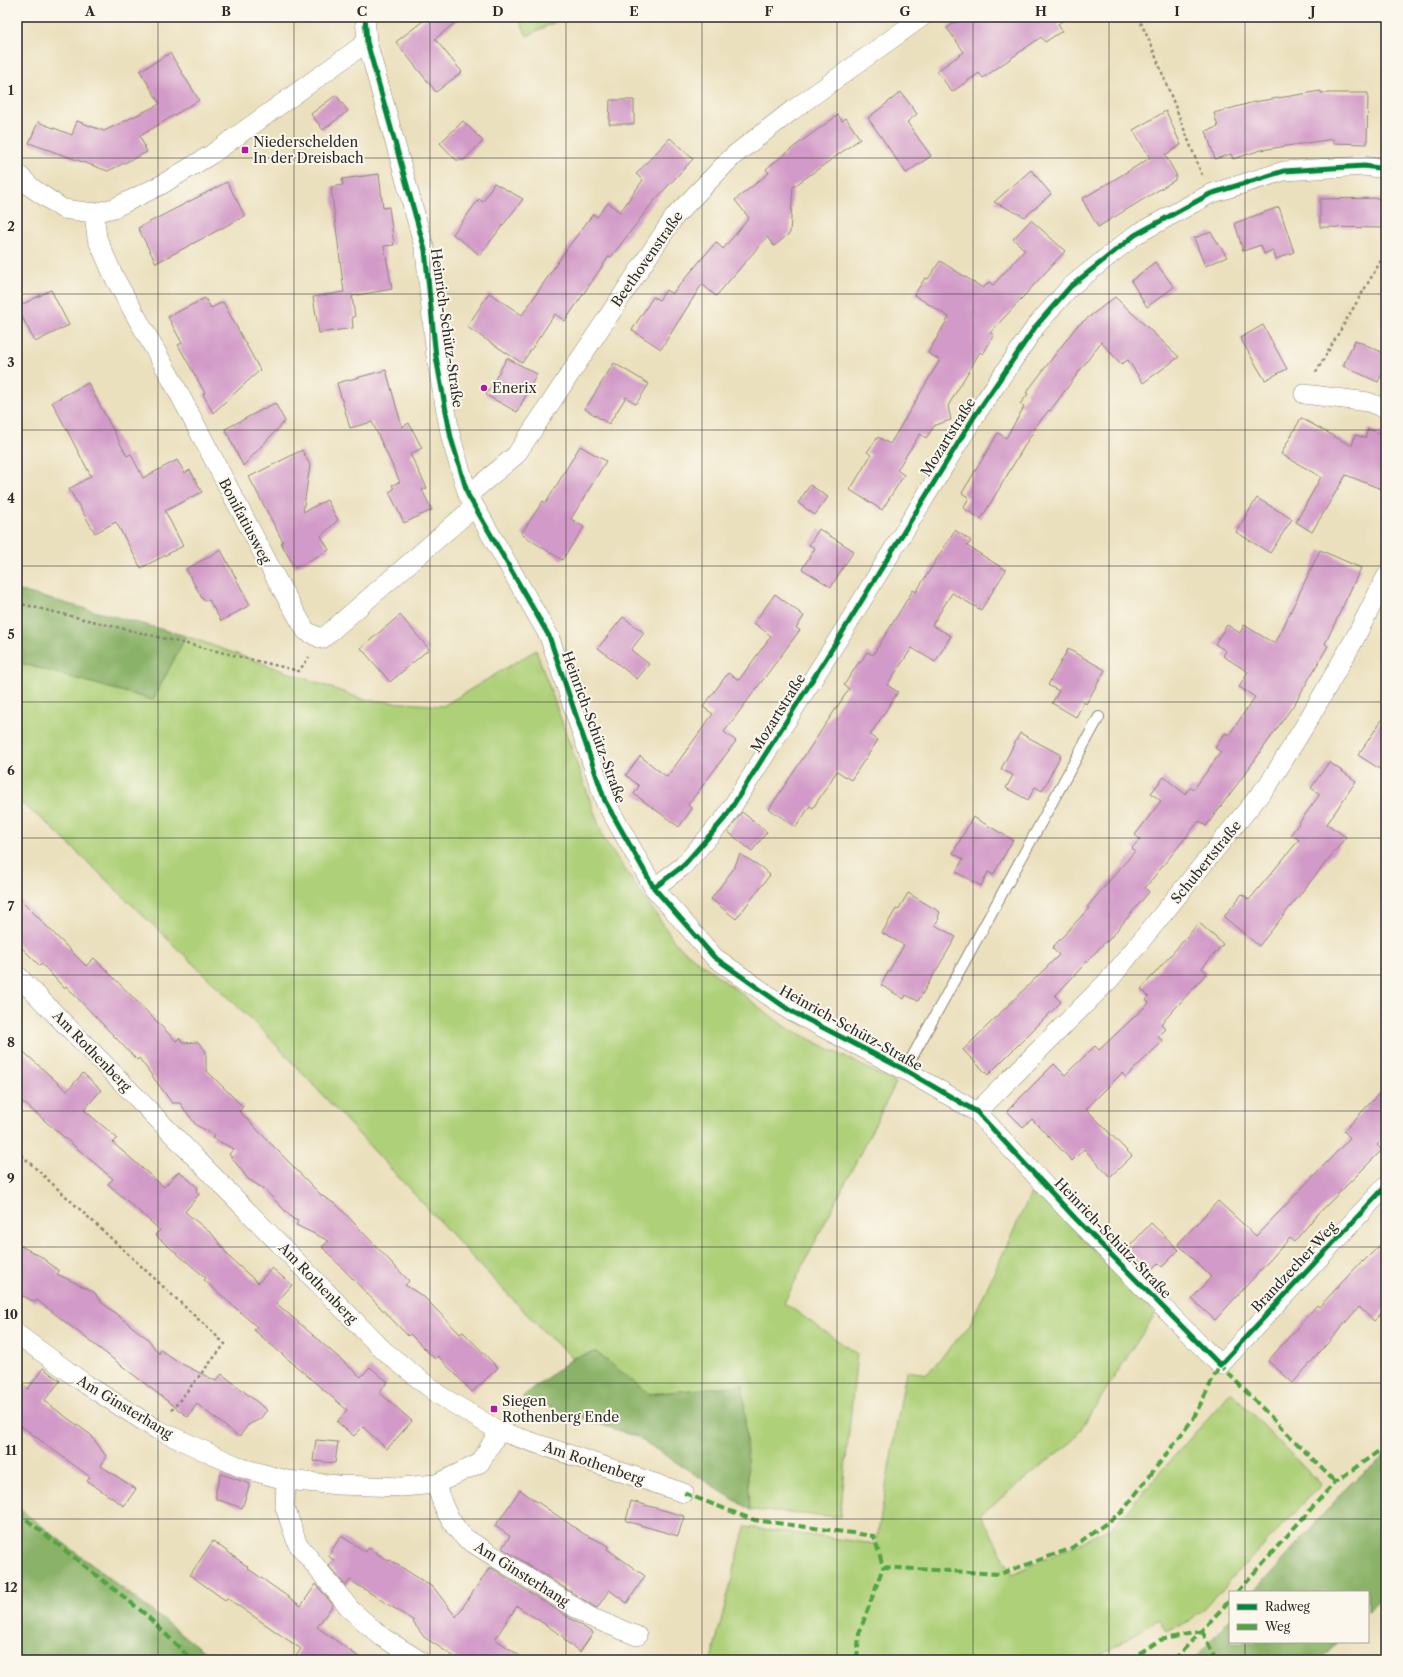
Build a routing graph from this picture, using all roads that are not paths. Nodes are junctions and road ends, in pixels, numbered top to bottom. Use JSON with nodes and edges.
{"nodes":[{"id":1,"x":364,"y":17,"type":"edge"},
{"id":2,"x":922,"y":17,"type":"edge"},
{"id":3,"x":367,"y":42,"type":"junction"},
{"id":4,"x":1386,"y":169,"type":"edge"},
{"id":5,"x":17,"y":174,"type":"edge"},
{"id":6,"x":94,"y":213,"type":"junction"},
{"id":7,"x":1304,"y":394,"type":"road end"},
{"id":8,"x":1386,"y":409,"type":"edge"},
{"id":9,"x":471,"y":501,"type":"junction"},
{"id":10,"x":1386,"y":577,"type":"edge"},
{"id":11,"x":1099,"y":717,"type":"dead end"},
{"id":12,"x":654,"y":888,"type":"junction"},
{"id":13,"x":17,"y":975,"type":"edge"},
{"id":14,"x":905,"y":1070,"type":"junction"},
{"id":15,"x":977,"y":1112,"type":"junction"},
{"id":16,"x":1386,"y":1186,"type":"edge"},
{"id":17,"x":17,"y":1334,"type":"edge"},
{"id":18,"x":1220,"y":1365,"type":"joint"},
{"id":19,"x":499,"y":1431,"type":"junction"},
{"id":20,"x":286,"y":1480,"type":"junction"},
{"id":21,"x":436,"y":1484,"type":"junction"},
{"id":22,"x":684,"y":1493,"type":"dead end"},
{"id":23,"x":637,"y":1636,"type":"dead end"},
{"id":24,"x":419,"y":1660,"type":"edge"}],
"edges":[{"from":1,"to":3,"type":"street","name":"Heinrich-Schütz-Straße"},
{"from":2,"to":9,"type":"street","name":"Beethovenstraße"},
{"from":3,"to":6,"type":"street"},
{"from":3,"to":9,"type":"street","name":"Heinrich-Schütz-Straße"},
{"from":4,"to":12,"type":"street","name":"Mozartstraße"},
{"from":5,"to":6,"type":"street"},
{"from":6,"to":9,"type":"street","name":"Bonifatiusweg"},
{"from":7,"to":8,"type":"street"},
{"from":9,"to":12,"type":"street","name":"Heinrich-Schütz-Straße"},
{"from":10,"to":15,"type":"street","name":"Schubertstraße"},
{"from":11,"to":14,"type":"lane"},
{"from":12,"to":14,"type":"street","name":"Heinrich-Schütz-Straße"},
{"from":13,"to":19,"type":"street","name":"Am Rothenberg"},
{"from":14,"to":15,"type":"street","name":"Heinrich-Schütz-Straße"},
{"from":15,"to":18,"type":"street","name":"Heinrich-Schütz-Straße"},
{"from":16,"to":18,"type":"street","name":"Brandzecher Weg"},
{"from":17,"to":20,"type":"street","name":"Am Ginsterhang"},
{"from":19,"to":21,"type":"street","name":"Am Ginsterhang"},
{"from":19,"to":22,"type":"street","name":"Am Rothenberg"},
{"from":20,"to":21,"type":"street","name":"Am Ginsterhang"},
{"from":20,"to":24,"type":"street"},
{"from":21,"to":23,"type":"street","name":"Am Ginsterhang"}]}
